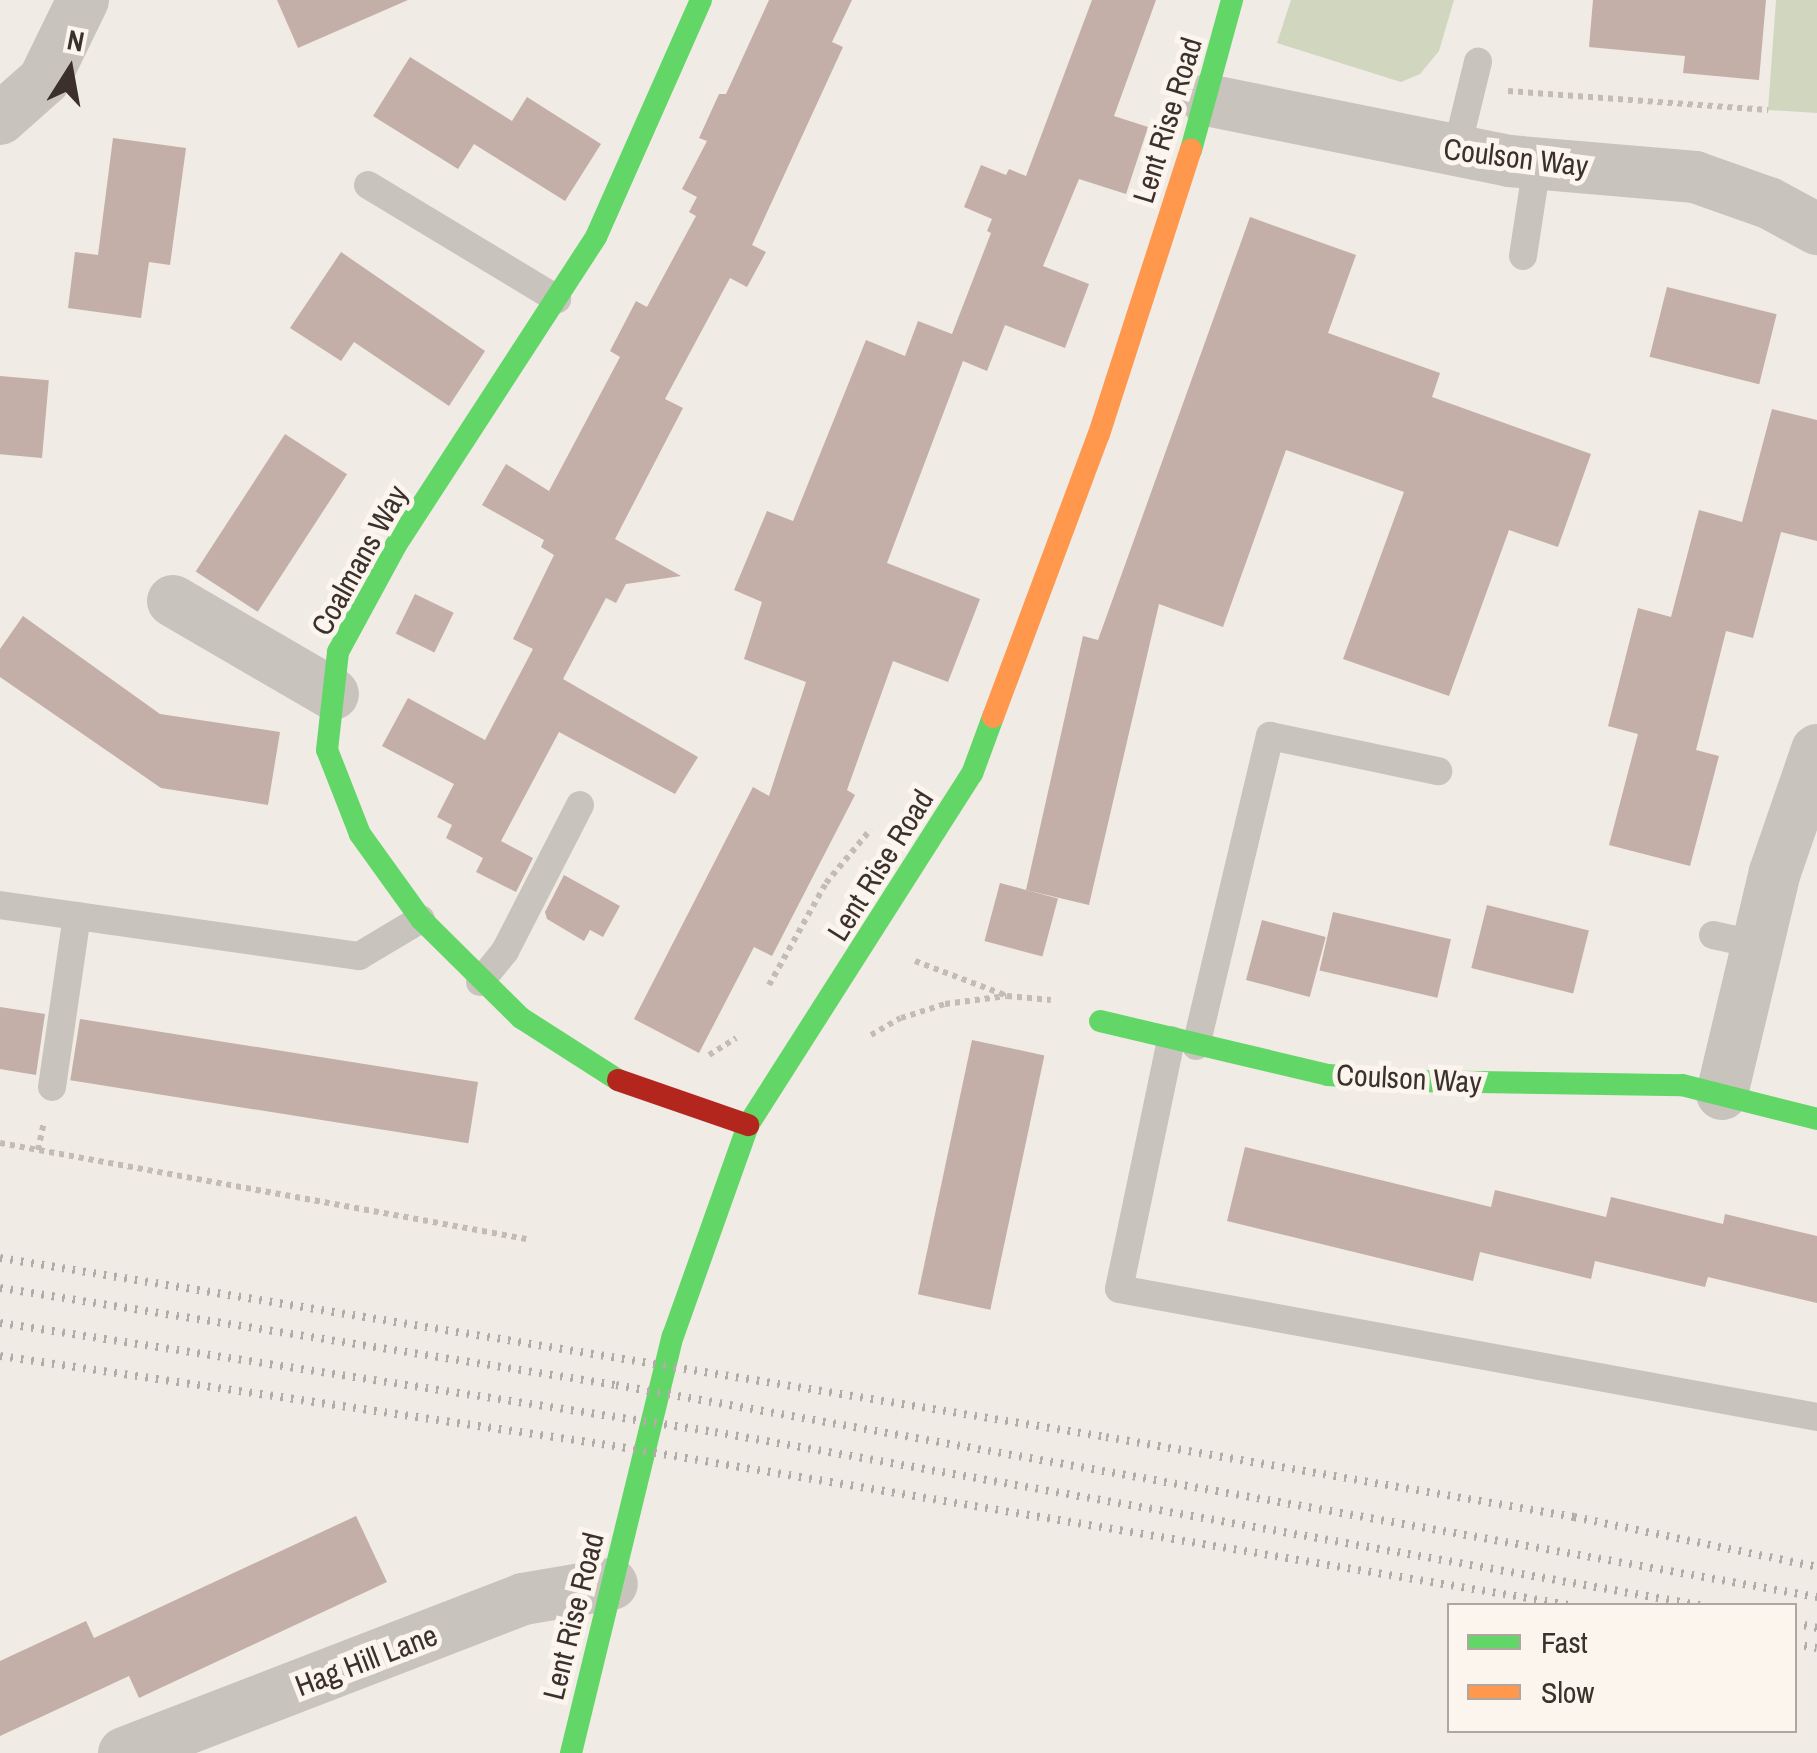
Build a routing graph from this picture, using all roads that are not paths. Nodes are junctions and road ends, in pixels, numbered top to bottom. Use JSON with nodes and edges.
{"nodes":[{"id":1,"x":84,"y":0,"type":"edge"},
{"id":2,"x":701,"y":0,"type":"edge"},
{"id":3,"x":1232,"y":0,"type":"edge"},
{"id":4,"x":1474,"y":74,"type":"road end"},
{"id":5,"x":1207,"y":100,"type":"junction"},
{"id":6,"x":0,"y":119,"type":"edge"},
{"id":7,"x":1456,"y":152,"type":"junction"},
{"id":8,"x":1537,"y":164,"type":"junction"},
{"id":9,"x":368,"y":185,"type":"dead end"},
{"id":10,"x":1817,"y":229,"type":"edge"},
{"id":11,"x":1523,"y":256,"type":"dead end"},
{"id":12,"x":557,"y":299,"type":"junction"},
{"id":13,"x":173,"y":600,"type":"dead end"},
{"id":14,"x":333,"y":694,"type":"junction"},
{"id":15,"x":1817,"y":750,"type":"edge"},
{"id":16,"x":1438,"y":771,"type":"dead end"},
{"id":17,"x":580,"y":804,"type":"dead end"},
{"id":18,"x":0,"y":905,"type":"edge"},
{"id":19,"x":77,"y":916,"type":"junction"},
{"id":20,"x":422,"y":919,"type":"junction"},
{"id":21,"x":480,"y":982,"type":"junction"},
{"id":22,"x":1100,"y":1021,"type":"dead end"},
{"id":23,"x":1183,"y":1043,"type":"junction"},
{"id":24,"x":52,"y":1086,"type":"dead end"},
{"id":25,"x":1722,"y":1094,"type":"junction"},
{"id":26,"x":1817,"y":1119,"type":"edge"},
{"id":27,"x":748,"y":1125,"type":"junction"},
{"id":28,"x":1817,"y":1417,"type":"edge"},
{"id":29,"x":612,"y":1584,"type":"junction"},
{"id":30,"x":124,"y":1753,"type":"edge"},
{"id":31,"x":571,"y":1753,"type":"edge"}],
"edges":[{"from":1,"to":6,"type":"street"},
{"from":2,"to":12,"type":"street","name":"Coalmans Way"},
{"from":3,"to":5,"type":"street","name":"Lent Rise Road"},
{"from":4,"to":7,"type":"lane"},
{"from":5,"to":7,"type":"street","name":"Coulson Way"},
{"from":5,"to":27,"type":"street","name":"Lent Rise Road"},
{"from":7,"to":8,"type":"street","name":"Coulson Way"},
{"from":8,"to":10,"type":"street","name":"Coulson Way"},
{"from":8,"to":11,"type":"lane"},
{"from":9,"to":12,"type":"lane"},
{"from":12,"to":14,"type":"street","name":"Coalmans Way"},
{"from":13,"to":14,"type":"street"},
{"from":14,"to":20,"type":"street","name":"Coalmans Way"},
{"from":15,"to":25,"type":"street"},
{"from":16,"to":23,"type":"lane"},
{"from":17,"to":21,"type":"lane"},
{"from":18,"to":19,"type":"lane"},
{"from":19,"to":20,"type":"lane"},
{"from":19,"to":24,"type":"lane"},
{"from":20,"to":21,"type":"street","name":"Coalmans Way"},
{"from":21,"to":27,"type":"street","name":"Coalmans Way"},
{"from":22,"to":23,"type":"street","name":"Coulson Way"},
{"from":23,"to":25,"type":"street","name":"Coulson Way"},
{"from":23,"to":28,"type":"lane"},
{"from":25,"to":26,"type":"street","name":"Coulson Way"},
{"from":27,"to":29,"type":"street","name":"Lent Rise Road"},
{"from":29,"to":30,"type":"street","name":"Hag Hill Lane"},
{"from":29,"to":31,"type":"street","name":"Lent Rise Road"}]}
